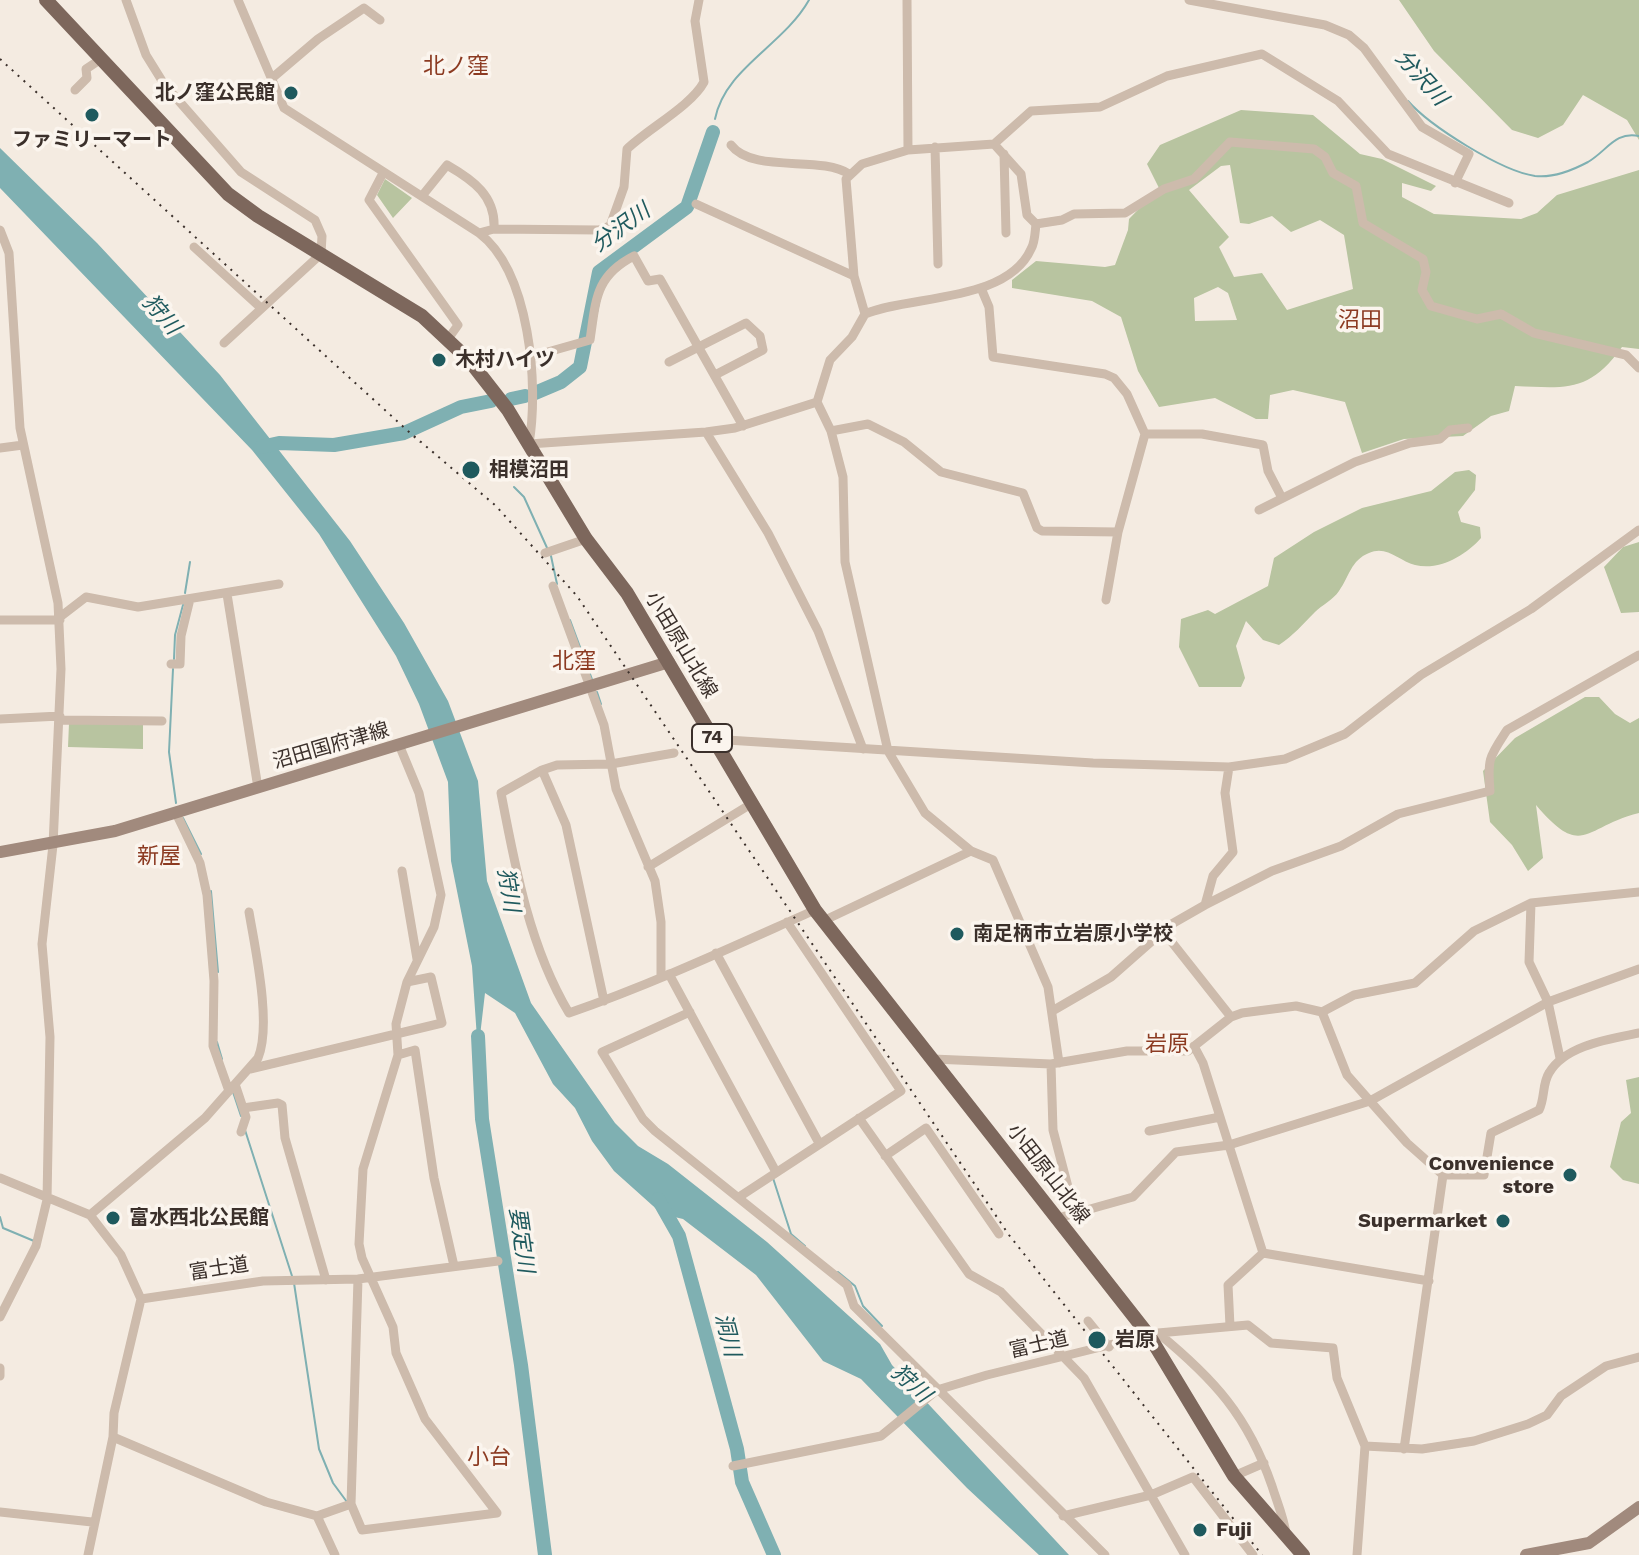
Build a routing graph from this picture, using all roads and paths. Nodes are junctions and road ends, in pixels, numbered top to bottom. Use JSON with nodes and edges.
{"nodes":[{"id":1,"x":46,"y":0,"type":"edge"},
{"id":2,"x":126,"y":0,"type":"edge"},
{"id":3,"x":238,"y":0,"type":"edge"},
{"id":4,"x":699,"y":0,"type":"edge"},
{"id":5,"x":907,"y":0,"type":"edge"},
{"id":6,"x":1189,"y":0,"type":"edge"},
{"id":7,"x":380,"y":20,"type":"dead end"},
{"id":8,"x":101,"y":59,"type":"junction"},
{"id":9,"x":271,"y":79,"type":"junction"},
{"id":10,"x":75,"y":90,"type":"dead end"},
{"id":11,"x":994,"y":144,"type":"junction"},
{"id":12,"x":731,"y":145,"type":"dead end"},
{"id":13,"x":935,"y":147,"type":"junction"},
{"id":14,"x":908,"y":150,"type":"junction"},
{"id":15,"x":1004,"y":154,"type":"junction"},
{"id":16,"x":383,"y":173,"type":"junction"},
{"id":17,"x":849,"y":174,"type":"junction"},
{"id":18,"x":1455,"y":183,"type":"junction"},
{"id":19,"x":422,"y":196,"type":"junction"},
{"id":20,"x":1509,"y":203,"type":"dead end"},
{"id":21,"x":696,"y":204,"type":"dead end"},
{"id":22,"x":1036,"y":224,"type":"junction"},
{"id":23,"x":494,"y":229,"type":"junction"},
{"id":24,"x":0,"y":230,"type":"edge"},
{"id":25,"x":479,"y":233,"type":"junction"},
{"id":26,"x":1006,"y":233,"type":"dead end"},
{"id":27,"x":194,"y":247,"type":"dead end"},
{"id":28,"x":321,"y":254,"type":"junction"},
{"id":29,"x":938,"y":264,"type":"dead end"},
{"id":30,"x":854,"y":276,"type":"junction"},
{"id":31,"x":981,"y":288,"type":"junction"},
{"id":32,"x":261,"y":308,"type":"junction"},
{"id":33,"x":865,"y":314,"type":"junction"},
{"id":34,"x":448,"y":339,"type":"junction"},
{"id":35,"x":224,"y":343,"type":"dead end"},
{"id":36,"x":700,"y":348,"type":"junction"},
{"id":37,"x":530,"y":357,"type":"junction"},
{"id":38,"x":669,"y":362,"type":"dead end"},
{"id":39,"x":1639,"y":368,"type":"edge"},
{"id":40,"x":715,"y":375,"type":"junction"},
{"id":41,"x":817,"y":402,"type":"junction"},
{"id":42,"x":743,"y":426,"type":"junction"},
{"id":43,"x":1468,"y":428,"type":"dead end"},
{"id":44,"x":831,"y":431,"type":"junction"},
{"id":45,"x":706,"y":432,"type":"junction"},
{"id":46,"x":1145,"y":434,"type":"junction"},
{"id":47,"x":529,"y":444,"type":"junction"},
{"id":48,"x":23,"y":445,"type":"junction"},
{"id":49,"x":0,"y":448,"type":"edge"},
{"id":50,"x":1282,"y":498,"type":"junction"},
{"id":51,"x":1259,"y":510,"type":"dead end"},
{"id":52,"x":1639,"y":530,"type":"edge"},
{"id":53,"x":1118,"y":532,"type":"junction"},
{"id":54,"x":586,"y":539,"type":"junction"},
{"id":55,"x":545,"y":553,"type":"dead end"},
{"id":56,"x":279,"y":584,"type":"dead end"},
{"id":57,"x":553,"y":586,"type":"dead end"},
{"id":58,"x":227,"y":594,"type":"junction"},
{"id":59,"x":190,"y":599,"type":"junction"},
{"id":60,"x":1106,"y":600,"type":"dead end"},
{"id":61,"x":60,"y":618,"type":"junction"},
{"id":62,"x":0,"y":620,"type":"edge"},
{"id":63,"x":1639,"y":655,"type":"edge"},
{"id":64,"x":669,"y":662,"type":"junction"},
{"id":65,"x":174,"y":664,"type":"dead end"},
{"id":66,"x":590,"y":689,"type":"junction"},
{"id":67,"x":60,"y":718,"type":"junction"},
{"id":68,"x":0,"y":719,"type":"edge"},
{"id":69,"x":162,"y":721,"type":"dead end"},
{"id":70,"x":714,"y":743,"type":"junction"},
{"id":71,"x":400,"y":747,"type":"junction"},
{"id":72,"x":863,"y":749,"type":"junction"},
{"id":73,"x":888,"y":751,"type":"junction"},
{"id":74,"x":674,"y":753,"type":"dead end"},
{"id":75,"x":611,"y":764,"type":"junction"},
{"id":76,"x":1229,"y":767,"type":"junction"},
{"id":77,"x":542,"y":770,"type":"junction"},
{"id":78,"x":258,"y":788,"type":"junction"},
{"id":79,"x":751,"y":804,"type":"junction"},
{"id":80,"x":176,"y":813,"type":"junction"},
{"id":81,"x":53,"y":845,"type":"junction"},
{"id":82,"x":971,"y":851,"type":"junction"},
{"id":83,"x":0,"y":852,"type":"edge"},
{"id":84,"x":648,"y":867,"type":"junction"},
{"id":85,"x":402,"y":871,"type":"dead end"},
{"id":86,"x":1639,"y":892,"type":"edge"},
{"id":87,"x":1531,"y":903,"type":"junction"},
{"id":88,"x":1205,"y":905,"type":"junction"},
{"id":89,"x":249,"y":912,"type":"dead end"},
{"id":90,"x":819,"y":916,"type":"junction"},
{"id":91,"x":787,"y":922,"type":"junction"},
{"id":92,"x":1163,"y":931,"type":"junction"},
{"id":93,"x":716,"y":953,"type":"junction"},
{"id":94,"x":417,"y":959,"type":"junction"},
{"id":95,"x":1639,"y":969,"type":"edge"},
{"id":96,"x":665,"y":976,"type":"junction"},
{"id":97,"x":407,"y":982,"type":"junction"},
{"id":98,"x":604,"y":1001,"type":"junction"},
{"id":99,"x":1548,"y":1002,"type":"junction"},
{"id":100,"x":1054,"y":1010,"type":"junction"},
{"id":101,"x":690,"y":1012,"type":"junction"},
{"id":102,"x":1322,"y":1012,"type":"junction"},
{"id":103,"x":1231,"y":1017,"type":"junction"},
{"id":104,"x":1639,"y":1033,"type":"edge"},
{"id":105,"x":395,"y":1035,"type":"junction"},
{"id":106,"x":1194,"y":1046,"type":"junction"},
{"id":107,"x":398,"y":1055,"type":"junction"},
{"id":108,"x":1560,"y":1058,"type":"junction"},
{"id":109,"x":933,"y":1059,"type":"junction"},
{"id":110,"x":1055,"y":1064,"type":"junction"},
{"id":111,"x":250,"y":1069,"type":"junction"},
{"id":112,"x":232,"y":1088,"type":"junction"},
{"id":113,"x":1370,"y":1101,"type":"junction"},
{"id":114,"x":243,"y":1108,"type":"junction"},
{"id":115,"x":1220,"y":1117,"type":"junction"},
{"id":116,"x":859,"y":1118,"type":"junction"},
{"id":117,"x":1149,"y":1131,"type":"dead end"},
{"id":118,"x":241,"y":1132,"type":"dead end"},
{"id":119,"x":819,"y":1143,"type":"junction"},
{"id":120,"x":1229,"y":1145,"type":"junction"},
{"id":121,"x":885,"y":1156,"type":"junction"},
{"id":122,"x":776,"y":1172,"type":"junction"},
{"id":123,"x":1443,"y":1175,"type":"junction"},
{"id":124,"x":1,"y":1178,"type":"edge"},
{"id":125,"x":739,"y":1197,"type":"junction"},
{"id":126,"x":47,"y":1200,"type":"junction"},
{"id":127,"x":90,"y":1215,"type":"junction"},
{"id":128,"x":1064,"y":1215,"type":"junction"},
{"id":129,"x":999,"y":1234,"type":"dead end"},
{"id":130,"x":1263,"y":1253,"type":"junction"},
{"id":131,"x":498,"y":1261,"type":"dead end"},
{"id":132,"x":454,"y":1266,"type":"junction"},
{"id":133,"x":370,"y":1277,"type":"junction"},
{"id":134,"x":358,"y":1279,"type":"junction"},
{"id":135,"x":326,"y":1280,"type":"junction"},
{"id":136,"x":1429,"y":1281,"type":"junction"},
{"id":137,"x":141,"y":1299,"type":"junction"},
{"id":138,"x":0,"y":1317,"type":"edge"},
{"id":139,"x":1088,"y":1321,"type":"dead end"},
{"id":140,"x":1230,"y":1326,"type":"junction"},
{"id":141,"x":1154,"y":1335,"type":"junction"},
{"id":142,"x":1109,"y":1347,"type":"junction"},
{"id":143,"x":1065,"y":1357,"type":"junction"},
{"id":144,"x":1639,"y":1357,"type":"edge"},
{"id":145,"x":0,"y":1368,"type":"edge"},
{"id":146,"x":0,"y":1376,"type":"edge"},
{"id":147,"x":936,"y":1391,"type":"junction"},
{"id":148,"x":113,"y":1437,"type":"junction"},
{"id":149,"x":1365,"y":1446,"type":"junction"},
{"id":150,"x":1404,"y":1449,"type":"junction"},
{"id":151,"x":1264,"y":1463,"type":"junction"},
{"id":152,"x":733,"y":1466,"type":"dead end"},
{"id":153,"x":1234,"y":1476,"type":"junction"},
{"id":154,"x":1151,"y":1495,"type":"junction"},
{"id":155,"x":351,"y":1504,"type":"junction"},
{"id":156,"x":1639,"y":1507,"type":"edge"},
{"id":157,"x":0,"y":1512,"type":"edge"},
{"id":158,"x":317,"y":1516,"type":"junction"},
{"id":159,"x":1063,"y":1516,"type":"junction"},
{"id":160,"x":92,"y":1522,"type":"junction"},
{"id":161,"x":1286,"y":1538,"type":"junction"},
{"id":162,"x":88,"y":1555,"type":"edge"},
{"id":163,"x":335,"y":1555,"type":"edge"},
{"id":164,"x":1105,"y":1555,"type":"edge"},
{"id":165,"x":1185,"y":1555,"type":"edge"},
{"id":166,"x":1253,"y":1555,"type":"edge"},
{"id":167,"x":1303,"y":1555,"type":"edge"},
{"id":168,"x":1357,"y":1555,"type":"edge"},
{"id":169,"x":1526,"y":1555,"type":"edge"}],
"edges":[{"from":1,"to":8,"type":"main road","name":"小田原山北線","number":"74"},
{"from":2,"to":28,"type":"street"},
{"from":3,"to":9,"type":"street"},
{"from":4,"to":23,"type":"street"},
{"from":5,"to":14,"type":"street"},
{"from":6,"to":18,"type":"street"},
{"from":7,"to":9,"type":"street"},
{"from":8,"to":10,"type":"street"},
{"from":8,"to":28,"type":"main road","name":"小田原山北線","number":"74"},
{"from":9,"to":16,"type":"street"},
{"from":11,"to":13,"type":"street"},
{"from":11,"to":15,"type":"street"},
{"from":11,"to":18,"type":"street"},
{"from":12,"to":17,"type":"street"},
{"from":13,"to":14,"type":"street"},
{"from":13,"to":29,"type":"street"},
{"from":14,"to":17,"type":"street"},
{"from":15,"to":22,"type":"street"},
{"from":15,"to":26,"type":"street"},
{"from":16,"to":19,"type":"street"},
{"from":16,"to":34,"type":"street"},
{"from":17,"to":30,"type":"street"},
{"from":18,"to":20,"type":"street"},
{"from":19,"to":23,"type":"street"},
{"from":19,"to":25,"type":"street"},
{"from":21,"to":30,"type":"street"},
{"from":22,"to":31,"type":"street"},
{"from":22,"to":39,"type":"street"},
{"from":23,"to":25,"type":"street"},
{"from":24,"to":48,"type":"street"},
{"from":25,"to":37,"type":"street"},
{"from":27,"to":32,"type":"street"},
{"from":28,"to":32,"type":"street"},
{"from":28,"to":34,"type":"main road","name":"小田原山北線","number":"74"},
{"from":30,"to":33,"type":"street"},
{"from":31,"to":33,"type":"street"},
{"from":31,"to":46,"type":"street"},
{"from":32,"to":35,"type":"street"},
{"from":33,"to":41,"type":"street"},
{"from":34,"to":47,"type":"main road","name":"小田原山北線","number":"74"},
{"from":36,"to":37,"type":"street"},
{"from":36,"to":38,"type":"street"},
{"from":36,"to":40,"type":"street"},
{"from":36,"to":40,"type":"street"},
{"from":37,"to":47,"type":"street"},
{"from":40,"to":42,"type":"street"},
{"from":41,"to":42,"type":"street"},
{"from":41,"to":44,"type":"street"},
{"from":42,"to":45,"type":"street"},
{"from":43,"to":50,"type":"street"},
{"from":44,"to":53,"type":"street"},
{"from":44,"to":73,"type":"street"},
{"from":45,"to":47,"type":"street"},
{"from":45,"to":72,"type":"street"},
{"from":46,"to":50,"type":"street"},
{"from":46,"to":53,"type":"street"},
{"from":47,"to":54,"type":"main road","name":"小田原山北線","number":"74"},
{"from":48,"to":49,"type":"street"},
{"from":48,"to":61,"type":"street"},
{"from":50,"to":51,"type":"street"},
{"from":52,"to":76,"type":"street"},
{"from":53,"to":60,"type":"street"},
{"from":54,"to":55,"type":"street"},
{"from":54,"to":64,"type":"main road","name":"小田原山北線","number":"74"},
{"from":56,"to":58,"type":"street"},
{"from":57,"to":66,"type":"street"},
{"from":58,"to":59,"type":"street"},
{"from":58,"to":78,"type":"street"},
{"from":59,"to":61,"type":"street"},
{"from":59,"to":65,"type":"street"},
{"from":61,"to":62,"type":"street"},
{"from":61,"to":67,"type":"street"},
{"from":63,"to":88,"type":"street"},
{"from":64,"to":66,"type":"main road","name":"沼田国府津線"},
{"from":64,"to":70,"type":"main road","name":"小田原山北線","number":"74"},
{"from":66,"to":71,"type":"main road","name":"沼田国府津線"},
{"from":66,"to":75,"type":"street"},
{"from":67,"to":68,"type":"street"},
{"from":67,"to":69,"type":"street"},
{"from":67,"to":81,"type":"street"},
{"from":70,"to":72,"type":"street"},
{"from":70,"to":79,"type":"main road","name":"小田原山北線","number":"74"},
{"from":71,"to":78,"type":"main road","name":"沼田国府津線"},
{"from":71,"to":94,"type":"street"},
{"from":72,"to":73,"type":"street"},
{"from":73,"to":76,"type":"street"},
{"from":73,"to":82,"type":"street"},
{"from":74,"to":75,"type":"street"},
{"from":75,"to":77,"type":"street"},
{"from":75,"to":84,"type":"street"},
{"from":76,"to":88,"type":"street"},
{"from":77,"to":98,"type":"street"},
{"from":77,"to":98,"type":"street"},
{"from":78,"to":80,"type":"main road","name":"沼田国府津線"},
{"from":79,"to":84,"type":"street"},
{"from":79,"to":90,"type":"main road","name":"小田原山北線","number":"74"},
{"from":80,"to":81,"type":"main road","name":"沼田国府津線"},
{"from":80,"to":112,"type":"street"},
{"from":81,"to":83,"type":"main road","name":"沼田国府津線"},
{"from":81,"to":126,"type":"street"},
{"from":82,"to":90,"type":"street"},
{"from":82,"to":100,"type":"street"},
{"from":84,"to":96,"type":"street"},
{"from":85,"to":94,"type":"street"},
{"from":86,"to":87,"type":"street"},
{"from":87,"to":99,"type":"street"},
{"from":87,"to":102,"type":"street"},
{"from":88,"to":92,"type":"street"},
{"from":89,"to":111,"type":"street"},
{"from":90,"to":91,"type":"street"},
{"from":90,"to":109,"type":"main road","name":"小田原山北線","number":"74"},
{"from":91,"to":93,"type":"street"},
{"from":91,"to":116,"type":"street"},
{"from":92,"to":100,"type":"street"},
{"from":92,"to":103,"type":"street"},
{"from":93,"to":96,"type":"street"},
{"from":93,"to":119,"type":"street"},
{"from":94,"to":97,"type":"street"},
{"from":95,"to":99,"type":"street"},
{"from":96,"to":98,"type":"street"},
{"from":96,"to":101,"type":"street"},
{"from":97,"to":105,"type":"street"},
{"from":97,"to":105,"type":"street"},
{"from":99,"to":108,"type":"street"},
{"from":99,"to":113,"type":"street"},
{"from":100,"to":110,"type":"street"},
{"from":101,"to":122,"type":"street"},
{"from":101,"to":125,"type":"street"},
{"from":102,"to":103,"type":"street"},
{"from":102,"to":113,"type":"street"},
{"from":103,"to":106,"type":"street"},
{"from":104,"to":108,"type":"street"},
{"from":105,"to":107,"type":"street"},
{"from":105,"to":111,"type":"street"},
{"from":106,"to":110,"type":"street"},
{"from":106,"to":115,"type":"street"},
{"from":107,"to":132,"type":"street"},
{"from":107,"to":133,"type":"street"},
{"from":108,"to":123,"type":"street"},
{"from":109,"to":110,"type":"street"},
{"from":109,"to":128,"type":"main road","name":"小田原山北線","number":"74"},
{"from":110,"to":128,"type":"street"},
{"from":111,"to":112,"type":"street"},
{"from":112,"to":114,"type":"street"},
{"from":112,"to":127,"type":"street"},
{"from":113,"to":120,"type":"street"},
{"from":113,"to":123,"type":"street"},
{"from":114,"to":118,"type":"street"},
{"from":114,"to":135,"type":"street"},
{"from":115,"to":117,"type":"street"},
{"from":115,"to":120,"type":"street"},
{"from":116,"to":119,"type":"street"},
{"from":116,"to":121,"type":"street"},
{"from":119,"to":122,"type":"street"},
{"from":120,"to":128,"type":"street"},
{"from":120,"to":130,"type":"street"},
{"from":121,"to":129,"type":"street"},
{"from":121,"to":143,"type":"street"},
{"from":122,"to":125,"type":"street"},
{"from":123,"to":136,"type":"street"},
{"from":124,"to":126,"type":"street"},
{"from":125,"to":147,"type":"street"},
{"from":126,"to":127,"type":"street"},
{"from":126,"to":138,"type":"street"},
{"from":127,"to":137,"type":"street"},
{"from":128,"to":141,"type":"main road","name":"小田原山北線","number":"74"},
{"from":130,"to":136,"type":"street"},
{"from":130,"to":140,"type":"street"},
{"from":131,"to":132,"type":"street","name":"富士道"},
{"from":132,"to":133,"type":"street","name":"富士道"},
{"from":133,"to":134,"type":"street","name":"富士道"},
{"from":133,"to":155,"type":"street"},
{"from":134,"to":135,"type":"street","name":"富士道"},
{"from":134,"to":155,"type":"street"},
{"from":135,"to":137,"type":"street","name":"富士道"},
{"from":136,"to":150,"type":"street"},
{"from":137,"to":148,"type":"street"},
{"from":139,"to":142,"type":"street"},
{"from":140,"to":141,"type":"street","name":"富士道"},
{"from":140,"to":149,"type":"street"},
{"from":141,"to":142,"type":"street","name":"富士道"},
{"from":141,"to":151,"type":"street"},
{"from":141,"to":153,"type":"main road","name":"小田原山北線","number":"74"},
{"from":142,"to":143,"type":"street","name":"富士道"},
{"from":143,"to":147,"type":"street","name":"富士道"},
{"from":143,"to":154,"type":"street"},
{"from":144,"to":150,"type":"street"},
{"from":145,"to":146,"type":"street"},
{"from":147,"to":152,"type":"street","name":"富士道"},
{"from":147,"to":159,"type":"street"},
{"from":148,"to":158,"type":"street"},
{"from":148,"to":160,"type":"street"},
{"from":149,"to":150,"type":"street"},
{"from":149,"to":168,"type":"street"},
{"from":151,"to":153,"type":"street"},
{"from":151,"to":161,"type":"street"},
{"from":153,"to":161,"type":"main road","name":"小田原山北線","number":"74"},
{"from":154,"to":159,"type":"street"},
{"from":154,"to":165,"type":"street"},
{"from":154,"to":166,"type":"street"},
{"from":155,"to":158,"type":"street"},
{"from":156,"to":169,"type":"main road"},
{"from":157,"to":160,"type":"street"},
{"from":158,"to":163,"type":"street"},
{"from":159,"to":164,"type":"street"},
{"from":160,"to":162,"type":"street"},
{"from":161,"to":167,"type":"main road","name":"小田原山北線","number":"74"}]}
